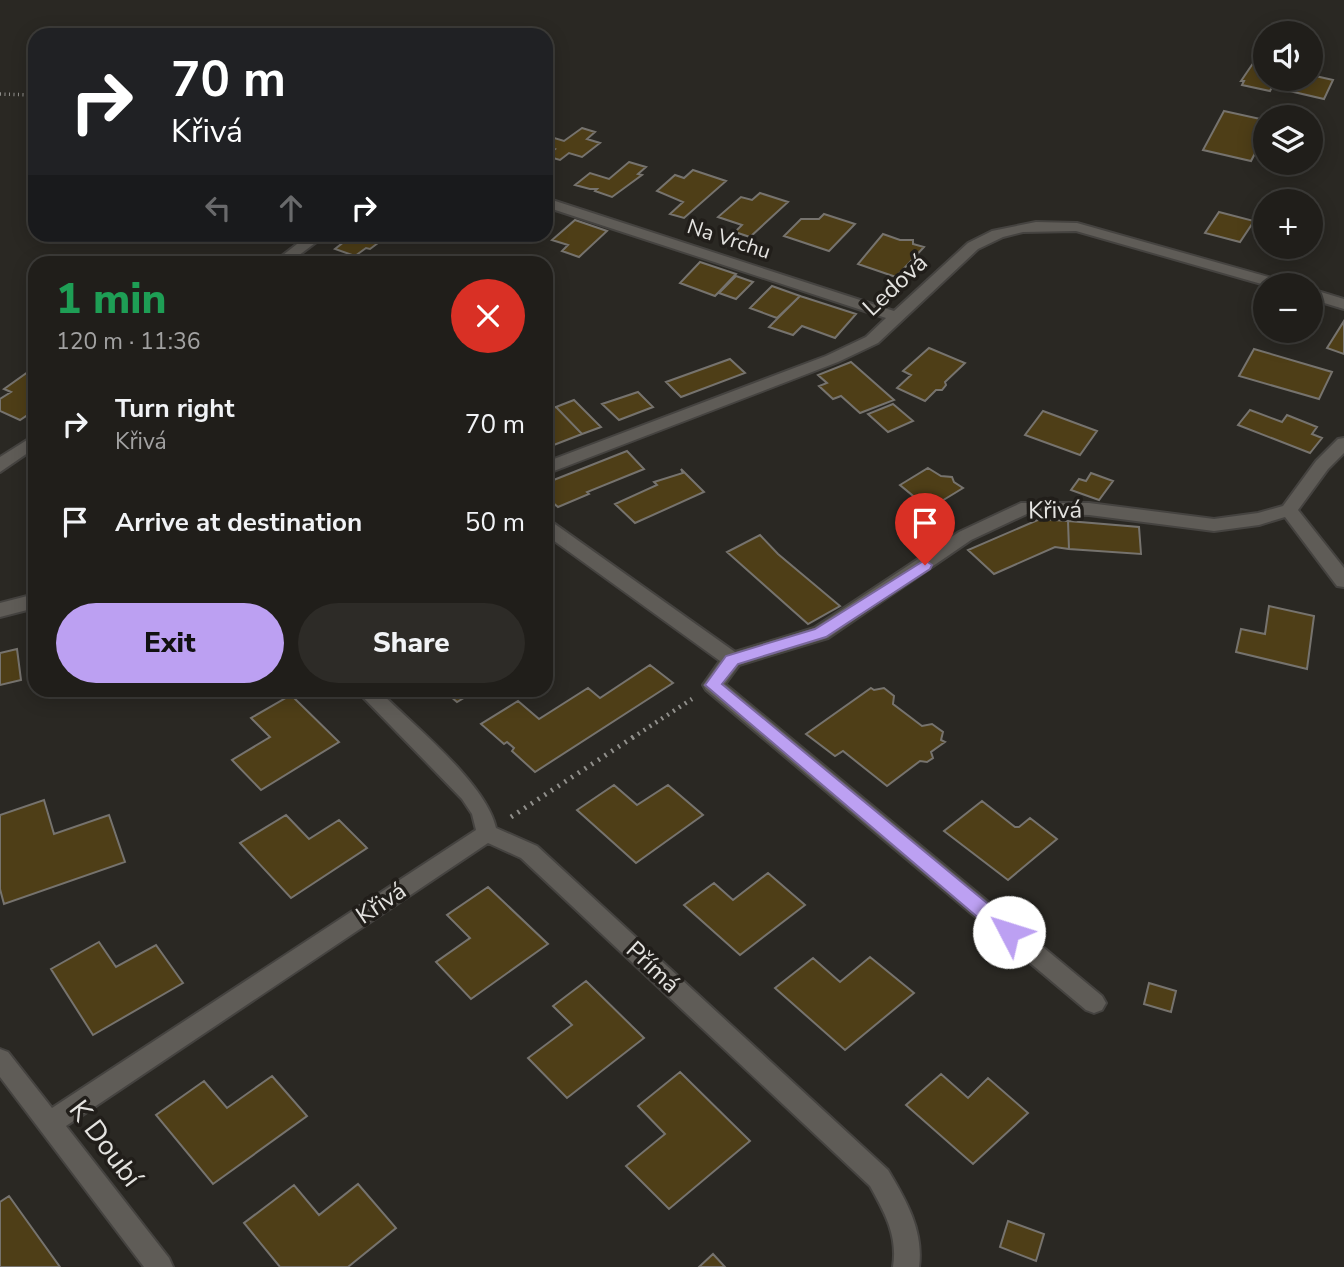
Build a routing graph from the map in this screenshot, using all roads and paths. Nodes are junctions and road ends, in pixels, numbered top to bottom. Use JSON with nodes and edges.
{"nodes":[{"id":1,"x":0,"y":94,"type":"edge"},
{"id":2,"x":28,"y":95,"type":"edge"},
{"id":3,"x":553,"y":204,"type":"edge"},
{"id":4,"x":309,"y":242,"type":"edge"},
{"id":5,"x":289,"y":256,"type":"edge"},
{"id":6,"x":1253,"y":277,"type":"edge"},
{"id":7,"x":1323,"y":298,"type":"edge"},
{"id":8,"x":1344,"y":304,"type":"edge"},
{"id":9,"x":898,"y":317,"type":"junction"},
{"id":10,"x":1344,"y":443,"type":"edge"},
{"id":11,"x":28,"y":445,"type":"edge"},
{"id":12,"x":553,"y":465,"type":"edge"},
{"id":13,"x":0,"y":466,"type":"edge"},
{"id":14,"x":1289,"y":510,"type":"junction"},
{"id":15,"x":553,"y":531,"type":"edge"},
{"id":16,"x":1344,"y":581,"type":"edge"},
{"id":17,"x":28,"y":603,"type":"edge"},
{"id":18,"x":0,"y":610,"type":"edge"},
{"id":19,"x":732,"y":660,"type":"junction"},
{"id":20,"x":713,"y":685,"type":"junction"},
{"id":21,"x":373,"y":697,"type":"edge"},
{"id":22,"x":487,"y":832,"type":"junction"},
{"id":23,"x":1094,"y":1003,"type":"dead end"},
{"id":24,"x":0,"y":1059,"type":"edge"},
{"id":25,"x":51,"y":1122,"type":"junction"},
{"id":26,"x":160,"y":1267,"type":"edge"},
{"id":27,"x":906,"y":1267,"type":"edge"}],
"edges":[{"from":1,"to":2,"type":"path"},
{"from":3,"to":9,"type":"street","name":"Na Vrchu"},
{"from":4,"to":5,"type":"street"},
{"from":6,"to":9,"type":"street","name":"Ledová"},
{"from":7,"to":8,"type":"street"},
{"from":9,"to":12,"type":"street","name":"Ledová"},
{"from":10,"to":14,"type":"street"},
{"from":11,"to":13,"type":"street"},
{"from":14,"to":16,"type":"street"},
{"from":14,"to":19,"type":"street","name":"Křivá"},
{"from":15,"to":19,"type":"street"},
{"from":17,"to":18,"type":"street"},
{"from":19,"to":20,"type":"street"},
{"from":20,"to":22,"type":"path"},
{"from":20,"to":23,"type":"street"},
{"from":21,"to":22,"type":"street"},
{"from":22,"to":25,"type":"street","name":"Křivá"},
{"from":22,"to":27,"type":"street","name":"Přímá"},
{"from":24,"to":25,"type":"street","name":"K Doubí"},
{"from":25,"to":26,"type":"street","name":"K Doubí"}]}
